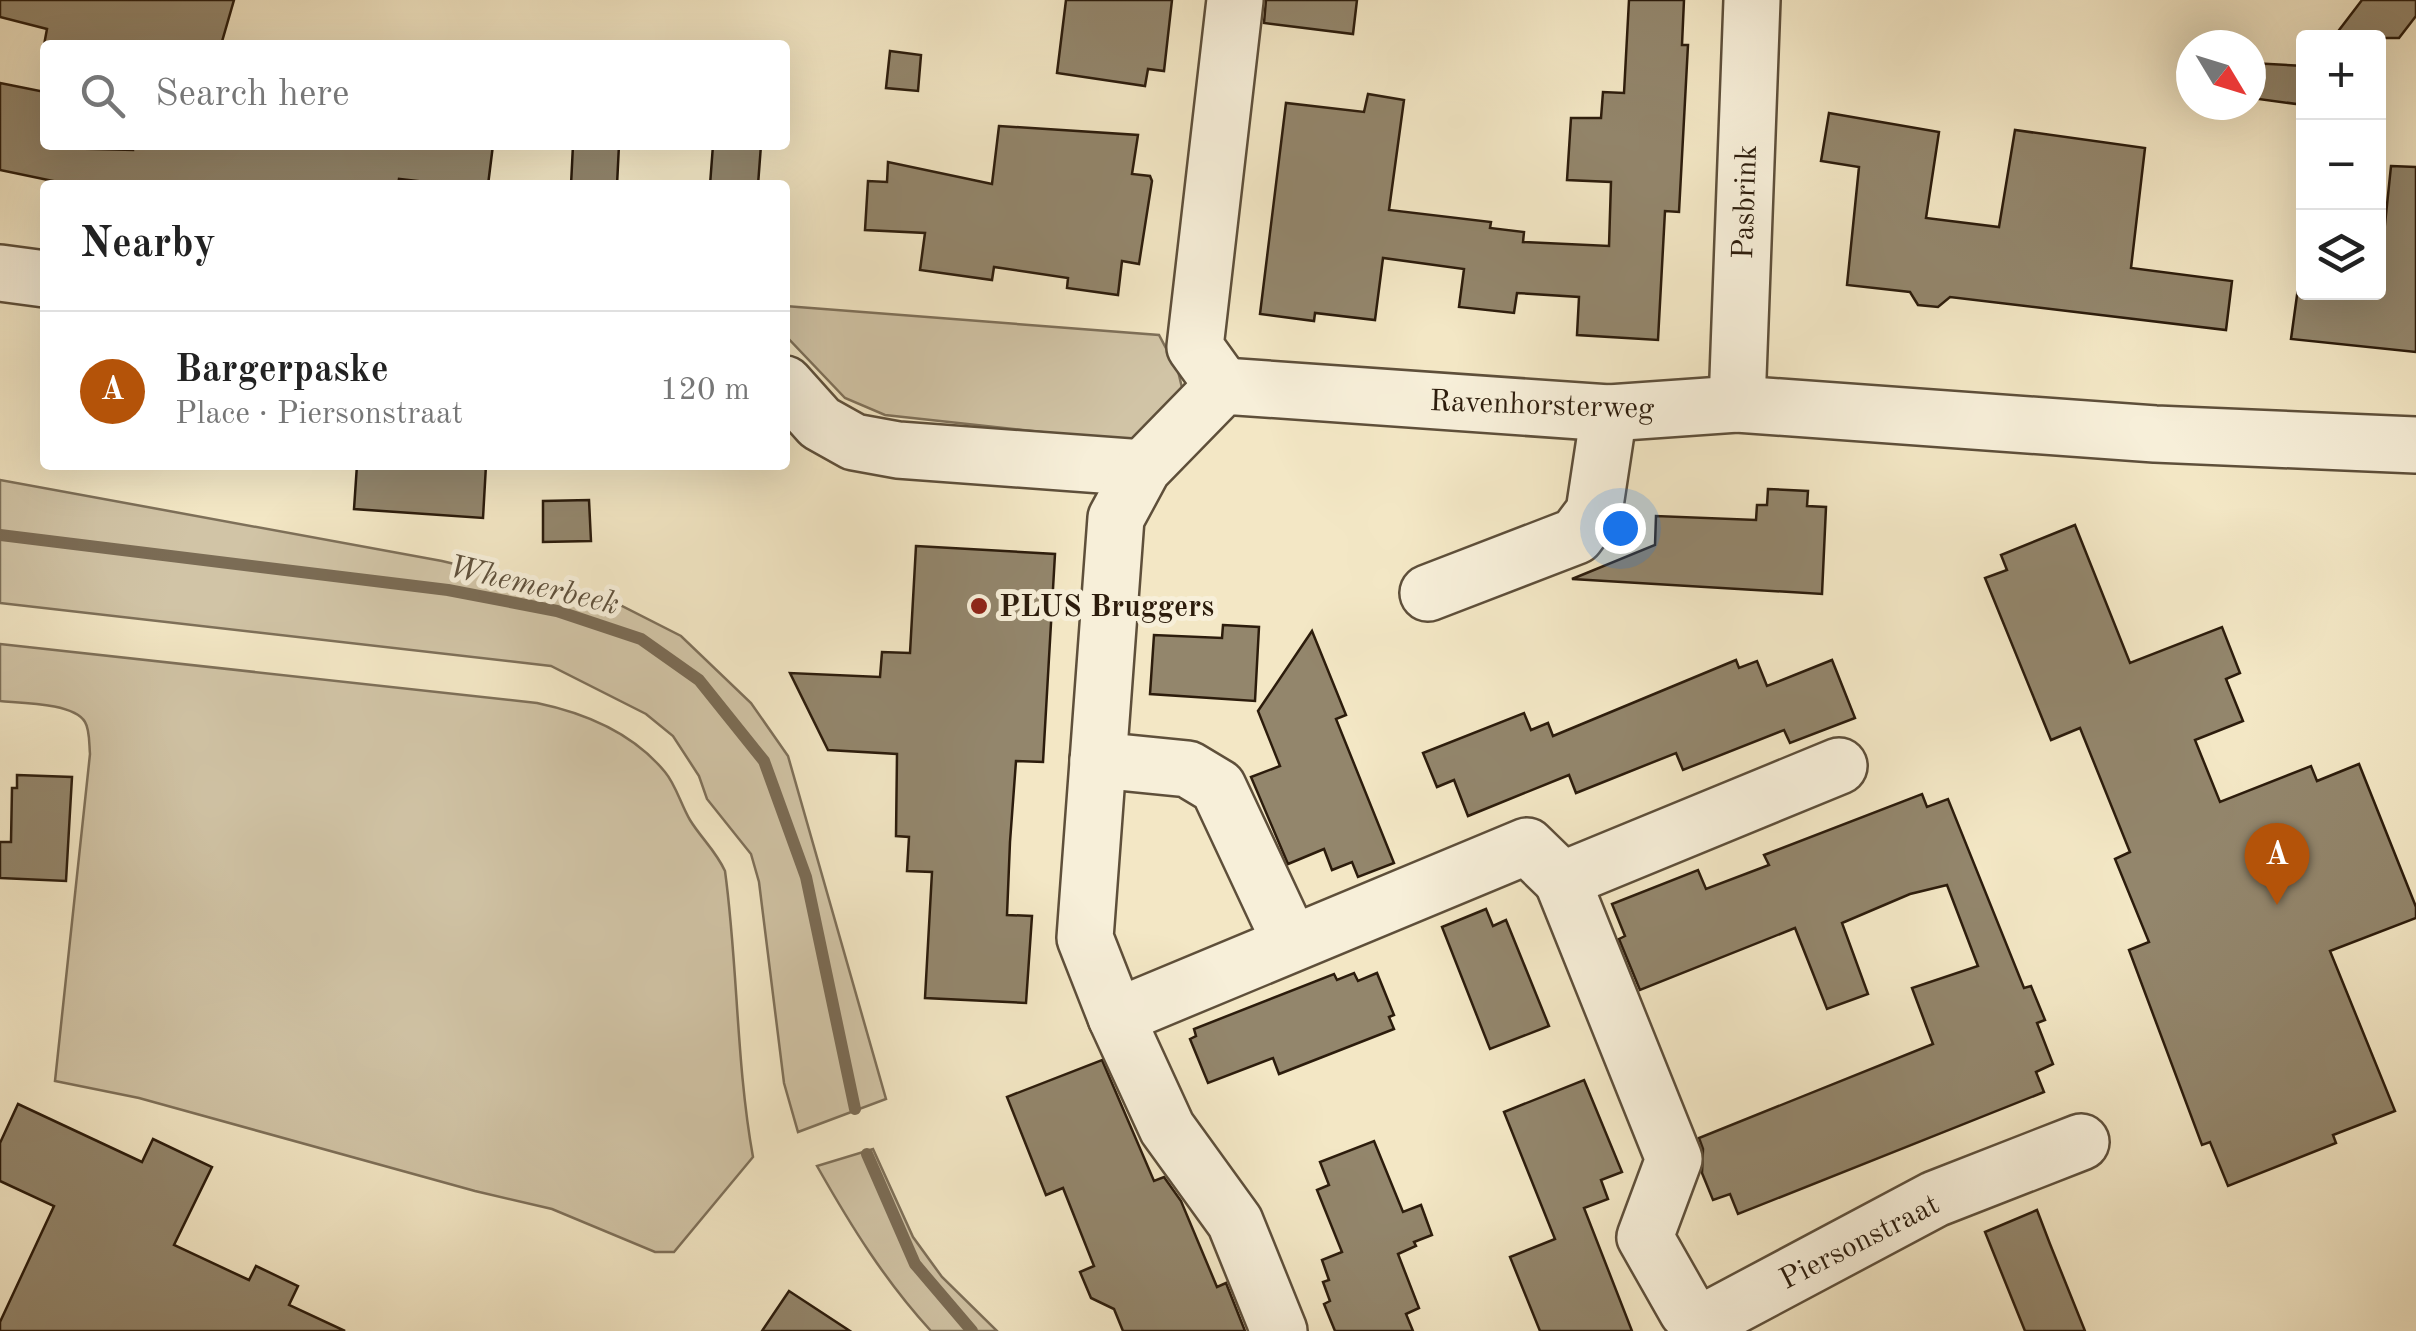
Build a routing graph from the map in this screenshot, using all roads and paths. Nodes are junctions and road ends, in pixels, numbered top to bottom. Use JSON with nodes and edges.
{"nodes":[{"id":1,"x":1235,"y":0,"type":"edge"},
{"id":2,"x":1752,"y":0,"type":"edge"},
{"id":3,"x":0,"y":273,"type":"edge"},
{"id":4,"x":40,"y":278,"type":"edge"},
{"id":5,"x":1223,"y":386,"type":"junction"},
{"id":6,"x":790,"y":390,"type":"edge"},
{"id":7,"x":1737,"y":404,"type":"junction"},
{"id":8,"x":1609,"y":413,"type":"junction"},
{"id":9,"x":2416,"y":445,"type":"edge"},
{"id":10,"x":1143,"y":468,"type":"junction"},
{"id":11,"x":1428,"y":592,"type":"dead end"},
{"id":12,"x":1098,"y":760,"type":"junction"},
{"id":13,"x":1839,"y":766,"type":"dead end"},
{"id":14,"x":1562,"y":880,"type":"junction"},
{"id":15,"x":1291,"y":943,"type":"junction"},
{"id":16,"x":1116,"y":1017,"type":"junction"},
{"id":17,"x":2081,"y":1142,"type":"dead end"},
{"id":18,"x":1278,"y":1331,"type":"edge"}],
"edges":[{"from":1,"to":5,"type":"street"},
{"from":2,"to":7,"type":"street","name":"Pasbrink"},
{"from":3,"to":4,"type":"street"},
{"from":5,"to":8,"type":"street","name":"Ravenhorsterweg"},
{"from":5,"to":10,"type":"street"},
{"from":6,"to":10,"type":"street"},
{"from":7,"to":8,"type":"street","name":"Ravenhorsterweg"},
{"from":7,"to":9,"type":"street","name":"Ravenhorsterweg"},
{"from":8,"to":11,"type":"street"},
{"from":10,"to":12,"type":"street"},
{"from":12,"to":15,"type":"street"},
{"from":12,"to":16,"type":"street"},
{"from":13,"to":14,"type":"street"},
{"from":14,"to":15,"type":"street","name":"Piersonstraat"},
{"from":14,"to":17,"type":"street","name":"Piersonstraat"},
{"from":15,"to":16,"type":"street","name":"Piersonstraat"},
{"from":16,"to":18,"type":"street"}]}
